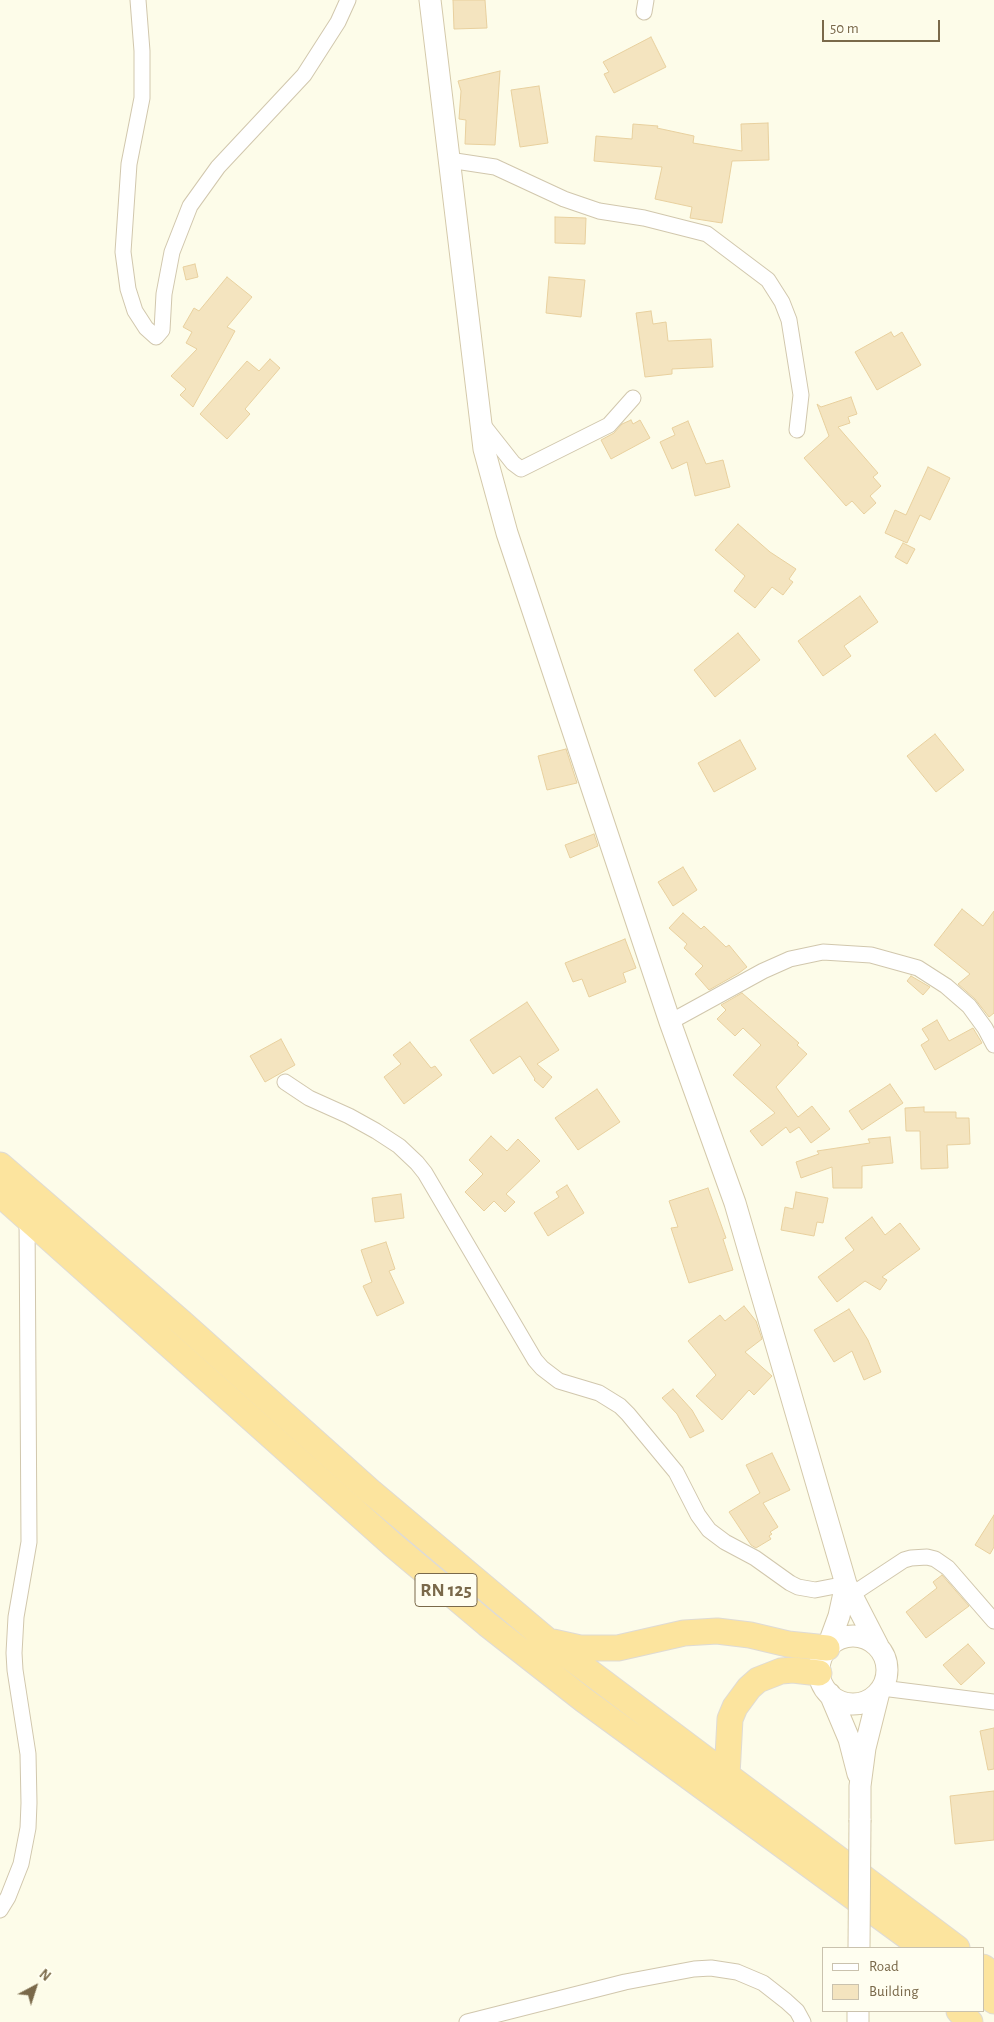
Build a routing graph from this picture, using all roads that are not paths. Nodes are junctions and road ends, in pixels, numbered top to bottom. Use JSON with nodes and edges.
{"nodes":[{"id":1,"x":138,"y":0,"type":"edge"},
{"id":2,"x":348,"y":0,"type":"edge"},
{"id":3,"x":430,"y":0,"type":"edge"},
{"id":4,"x":449,"y":160,"type":"junction"},
{"id":5,"x":633,"y":398,"type":"dead end"},
{"id":6,"x":480,"y":422,"type":"junction"},
{"id":7,"x":797,"y":430,"type":"dead end"},
{"id":8,"x":670,"y":1022,"type":"junction"},
{"id":9,"x":994,"y":1045,"type":"edge"},
{"id":10,"x":284,"y":1082,"type":"dead end"},
{"id":11,"x":0,"y":1165,"type":"edge"},
{"id":12,"x":0,"y":1194,"type":"edge"},
{"id":13,"x":27,"y":1217,"type":"junction"},
{"id":14,"x":848,"y":1590,"type":"junction"},
{"id":15,"x":994,"y":1621,"type":"edge"},
{"id":16,"x":547,"y":1640,"type":"junction"},
{"id":17,"x":878,"y":1646,"type":"junction"},
{"id":18,"x":828,"y":1647,"type":"junction"},
{"id":19,"x":824,"y":1684,"type":"junction"},
{"id":20,"x":881,"y":1690,"type":"junction"},
{"id":21,"x":991,"y":1698,"type":"edge"},
{"id":22,"x":727,"y":1775,"type":"junction"},
{"id":23,"x":860,"y":1786,"type":"junction"},
{"id":24,"x":0,"y":1910,"type":"edge"},
{"id":25,"x":859,"y":1947,"type":"edge"},
{"id":26,"x":921,"y":1947,"type":"edge"},
{"id":27,"x":955,"y":1947,"type":"edge"},
{"id":28,"x":984,"y":1968,"type":"edge"},
{"id":29,"x":994,"y":1976,"type":"edge"},
{"id":30,"x":984,"y":1993,"type":"edge"},
{"id":31,"x":994,"y":2001,"type":"edge"},
{"id":32,"x":960,"y":2012,"type":"edge"},
{"id":33,"x":467,"y":2022,"type":"edge"},
{"id":34,"x":803,"y":2022,"type":"edge"},
{"id":35,"x":970,"y":2022,"type":"edge"}],
"edges":[{"from":1,"to":2,"type":"street"},
{"from":3,"to":4,"type":"main road"},
{"from":4,"to":6,"type":"main road"},
{"from":4,"to":7,"type":"street"},
{"from":5,"to":6,"type":"street"},
{"from":6,"to":8,"type":"main road"},
{"from":8,"to":9,"type":"street"},
{"from":8,"to":14,"type":"main road"},
{"from":10,"to":14,"type":"street"},
{"from":11,"to":16,"type":"highway"},
{"from":12,"to":13,"type":"highway","number":"RN 125"},
{"from":13,"to":24,"type":"street"},
{"from":13,"to":26,"type":"highway","number":"RN 125"},
{"from":14,"to":15,"type":"street"},
{"from":14,"to":17,"type":"main road"},
{"from":14,"to":18,"type":"main road"},
{"from":16,"to":18,"type":"highway"},
{"from":16,"to":22,"type":"highway"},
{"from":17,"to":18,"type":"main road"},
{"from":17,"to":20,"type":"main road"},
{"from":18,"to":19,"type":"main road"},
{"from":19,"to":20,"type":"main road"},
{"from":19,"to":22,"type":"highway"},
{"from":19,"to":23,"type":"main road"},
{"from":20,"to":21,"type":"street"},
{"from":20,"to":23,"type":"main road"},
{"from":22,"to":27,"type":"highway"},
{"from":23,"to":25,"type":"main road","bridge":true},
{"from":28,"to":29,"type":"highway"},
{"from":30,"to":31,"type":"highway"},
{"from":32,"to":35,"type":"highway"},
{"from":33,"to":34,"type":"street"}]}
